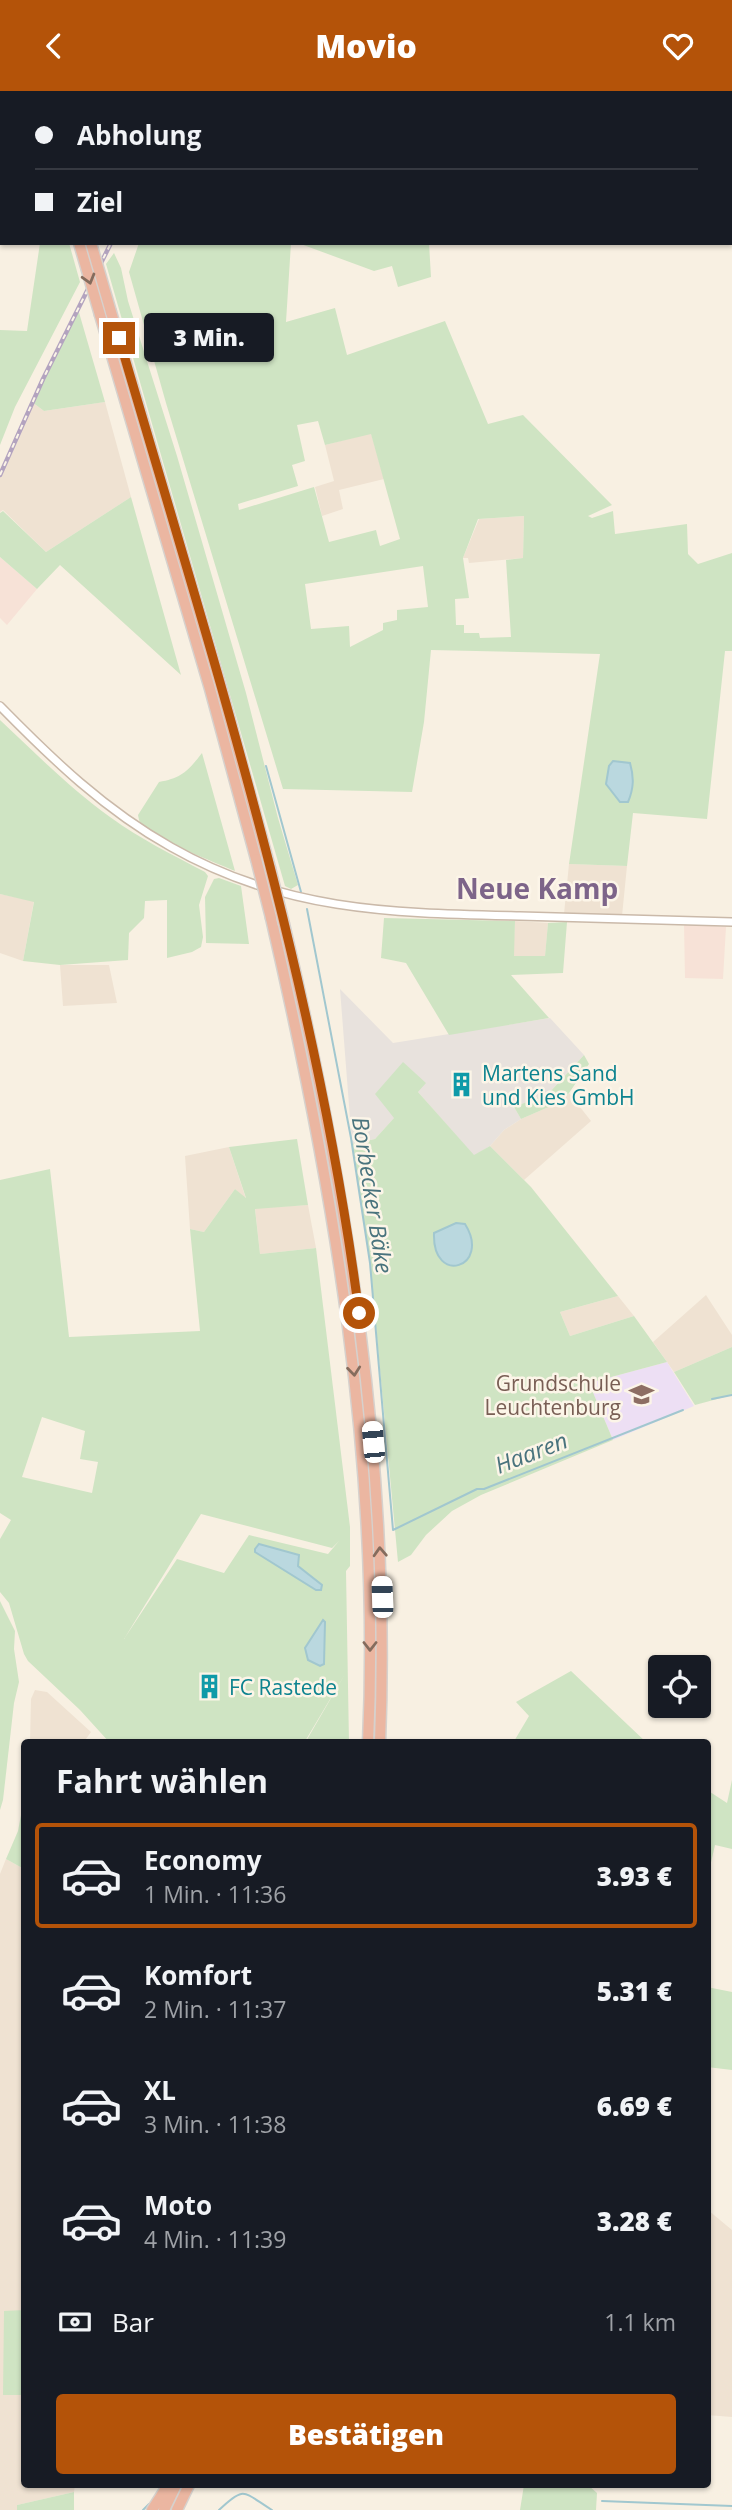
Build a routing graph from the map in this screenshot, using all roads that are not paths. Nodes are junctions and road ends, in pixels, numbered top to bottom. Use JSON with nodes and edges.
{"nodes":[{"id":1,"x":80,"y":245,"type":"edge"},
{"id":2,"x":92,"y":245,"type":"edge"},
{"id":3,"x":0,"y":706,"type":"edge"},
{"id":4,"x":732,"y":922,"type":"edge"},
{"id":5,"x":368,"y":1739,"type":"edge"},
{"id":6,"x":380,"y":1739,"type":"edge"},
{"id":7,"x":166,"y":2488,"type":"edge"},
{"id":8,"x":175,"y":2488,"type":"edge"},
{"id":9,"x":188,"y":2488,"type":"edge"},
{"id":10,"x":152,"y":2510,"type":"edge"},
{"id":11,"x":164,"y":2510,"type":"edge"},
{"id":12,"x":177,"y":2510,"type":"edge"}],
"edges":[{"from":1,"to":5,"type":"highway","one_way":true,"bridge":true},
{"from":6,"to":2,"type":"highway","one_way":true,"bridge":true},
{"from":3,"to":4,"type":"street"},
{"from":7,"to":10,"type":"highway"},
{"from":8,"to":11,"type":"highway"},
{"from":9,"to":12,"type":"highway"}]}
